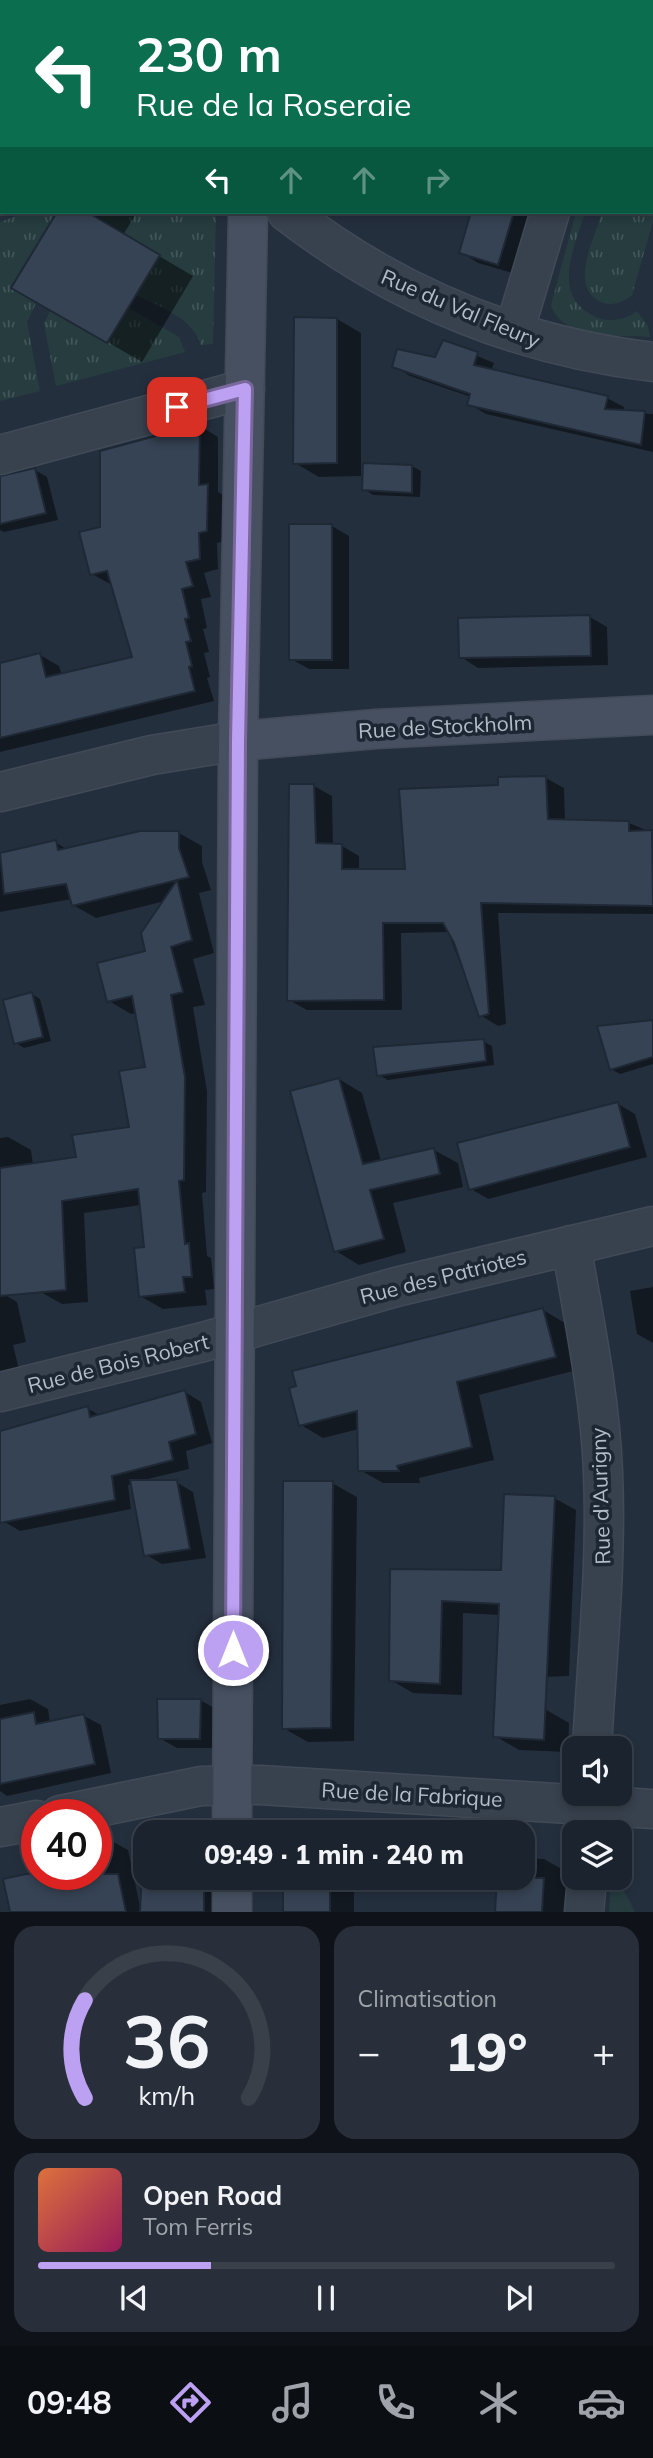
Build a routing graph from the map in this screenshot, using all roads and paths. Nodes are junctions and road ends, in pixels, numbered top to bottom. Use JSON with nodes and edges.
{"nodes":[{"id":1,"x":248,"y":214,"type":"edge"},
{"id":2,"x":290,"y":214,"type":"edge"},
{"id":3,"x":550,"y":214,"type":"edge"},
{"id":4,"x":514,"y":332,"type":"junction"},
{"id":5,"x":653,"y":362,"type":"edge"},
{"id":6,"x":245,"y":389,"type":"junction"},
{"id":7,"x":0,"y":455,"type":"edge"},
{"id":8,"x":653,"y":715,"type":"edge"},
{"id":9,"x":238,"y":741,"type":"junction"},
{"id":10,"x":0,"y":792,"type":"edge"},
{"id":11,"x":653,"y":1226,"type":"edge"},
{"id":12,"x":571,"y":1245,"type":"junction"},
{"id":13,"x":235,"y":1332,"type":"junction"},
{"id":14,"x":0,"y":1392,"type":"edge"},
{"id":15,"x":593,"y":1736,"type":"edge"},
{"id":16,"x":232,"y":1785,"type":"junction"},
{"id":17,"x":112,"y":1804,"type":"edge"},
{"id":18,"x":653,"y":1809,"type":"edge"},
{"id":19,"x":591,"y":1811,"type":"edge"},
{"id":20,"x":232,"y":1820,"type":"edge"},
{"id":21,"x":21,"y":1823,"type":"edge"},
{"id":22,"x":0,"y":1828,"type":"edge"},
{"id":23,"x":232,"y":1890,"type":"edge"},
{"id":24,"x":586,"y":1890,"type":"edge"},
{"id":25,"x":232,"y":1912,"type":"edge"},
{"id":26,"x":584,"y":1912,"type":"edge"}],
"edges":[{"from":1,"to":6,"type":"street"},
{"from":2,"to":4,"type":"street","name":"Rue du Val Fleury"},
{"from":3,"to":4,"type":"street"},
{"from":4,"to":5,"type":"street","name":"Rue du Val Fleury"},
{"from":6,"to":7,"type":"street"},
{"from":6,"to":9,"type":"street"},
{"from":8,"to":9,"type":"street","name":"Rue de Stockholm"},
{"from":9,"to":10,"type":"street"},
{"from":9,"to":13,"type":"street"},
{"from":11,"to":12,"type":"street","name":"Rue des Patriotes"},
{"from":12,"to":13,"type":"street","name":"Rue des Patriotes"},
{"from":12,"to":15,"type":"street","name":"Rue d'Aurigny"},
{"from":13,"to":14,"type":"street","name":"Rue de Bois Robert"},
{"from":13,"to":16,"type":"street"},
{"from":16,"to":17,"type":"street","name":"Rue de la Fabrique"},
{"from":16,"to":19,"type":"street","name":"Rue de la Fabrique"},
{"from":16,"to":20,"type":"street"},
{"from":18,"to":19,"type":"street","name":"Rue de la Fabrique"},
{"from":21,"to":22,"type":"street"},
{"from":23,"to":25,"type":"street"},
{"from":24,"to":26,"type":"street"}]}
